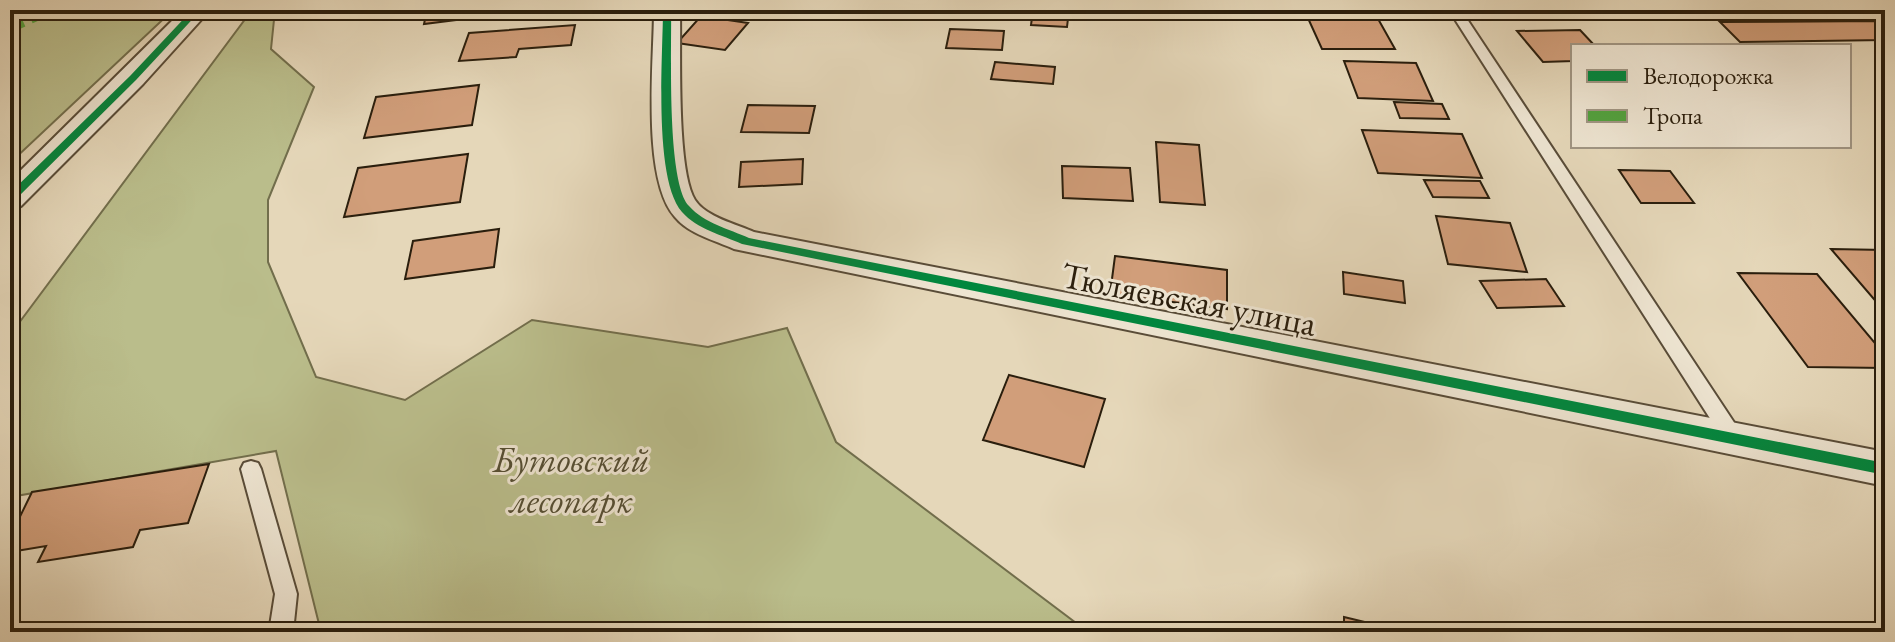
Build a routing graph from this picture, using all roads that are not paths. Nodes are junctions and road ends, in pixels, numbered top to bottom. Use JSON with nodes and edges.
{"nodes":[{"id":1,"x":197,"y":10,"type":"edge"},
{"id":2,"x":667,"y":10,"type":"edge"},
{"id":3,"x":1455,"y":10,"type":"edge"},
{"id":4,"x":10,"y":199,"type":"edge"},
{"id":5,"x":1734,"y":439,"type":"junction"},
{"id":6,"x":251,"y":469,"type":"dead end"},
{"id":7,"x":1885,"y":469,"type":"edge"},
{"id":8,"x":281,"y":632,"type":"edge"}],
"edges":[{"from":1,"to":4,"type":"street"},
{"from":2,"to":5,"type":"street","name":"Тюляевская улица"},
{"from":3,"to":5,"type":"lane"},
{"from":5,"to":7,"type":"street","name":"Тюляевская улица"},
{"from":6,"to":8,"type":"lane"}]}
